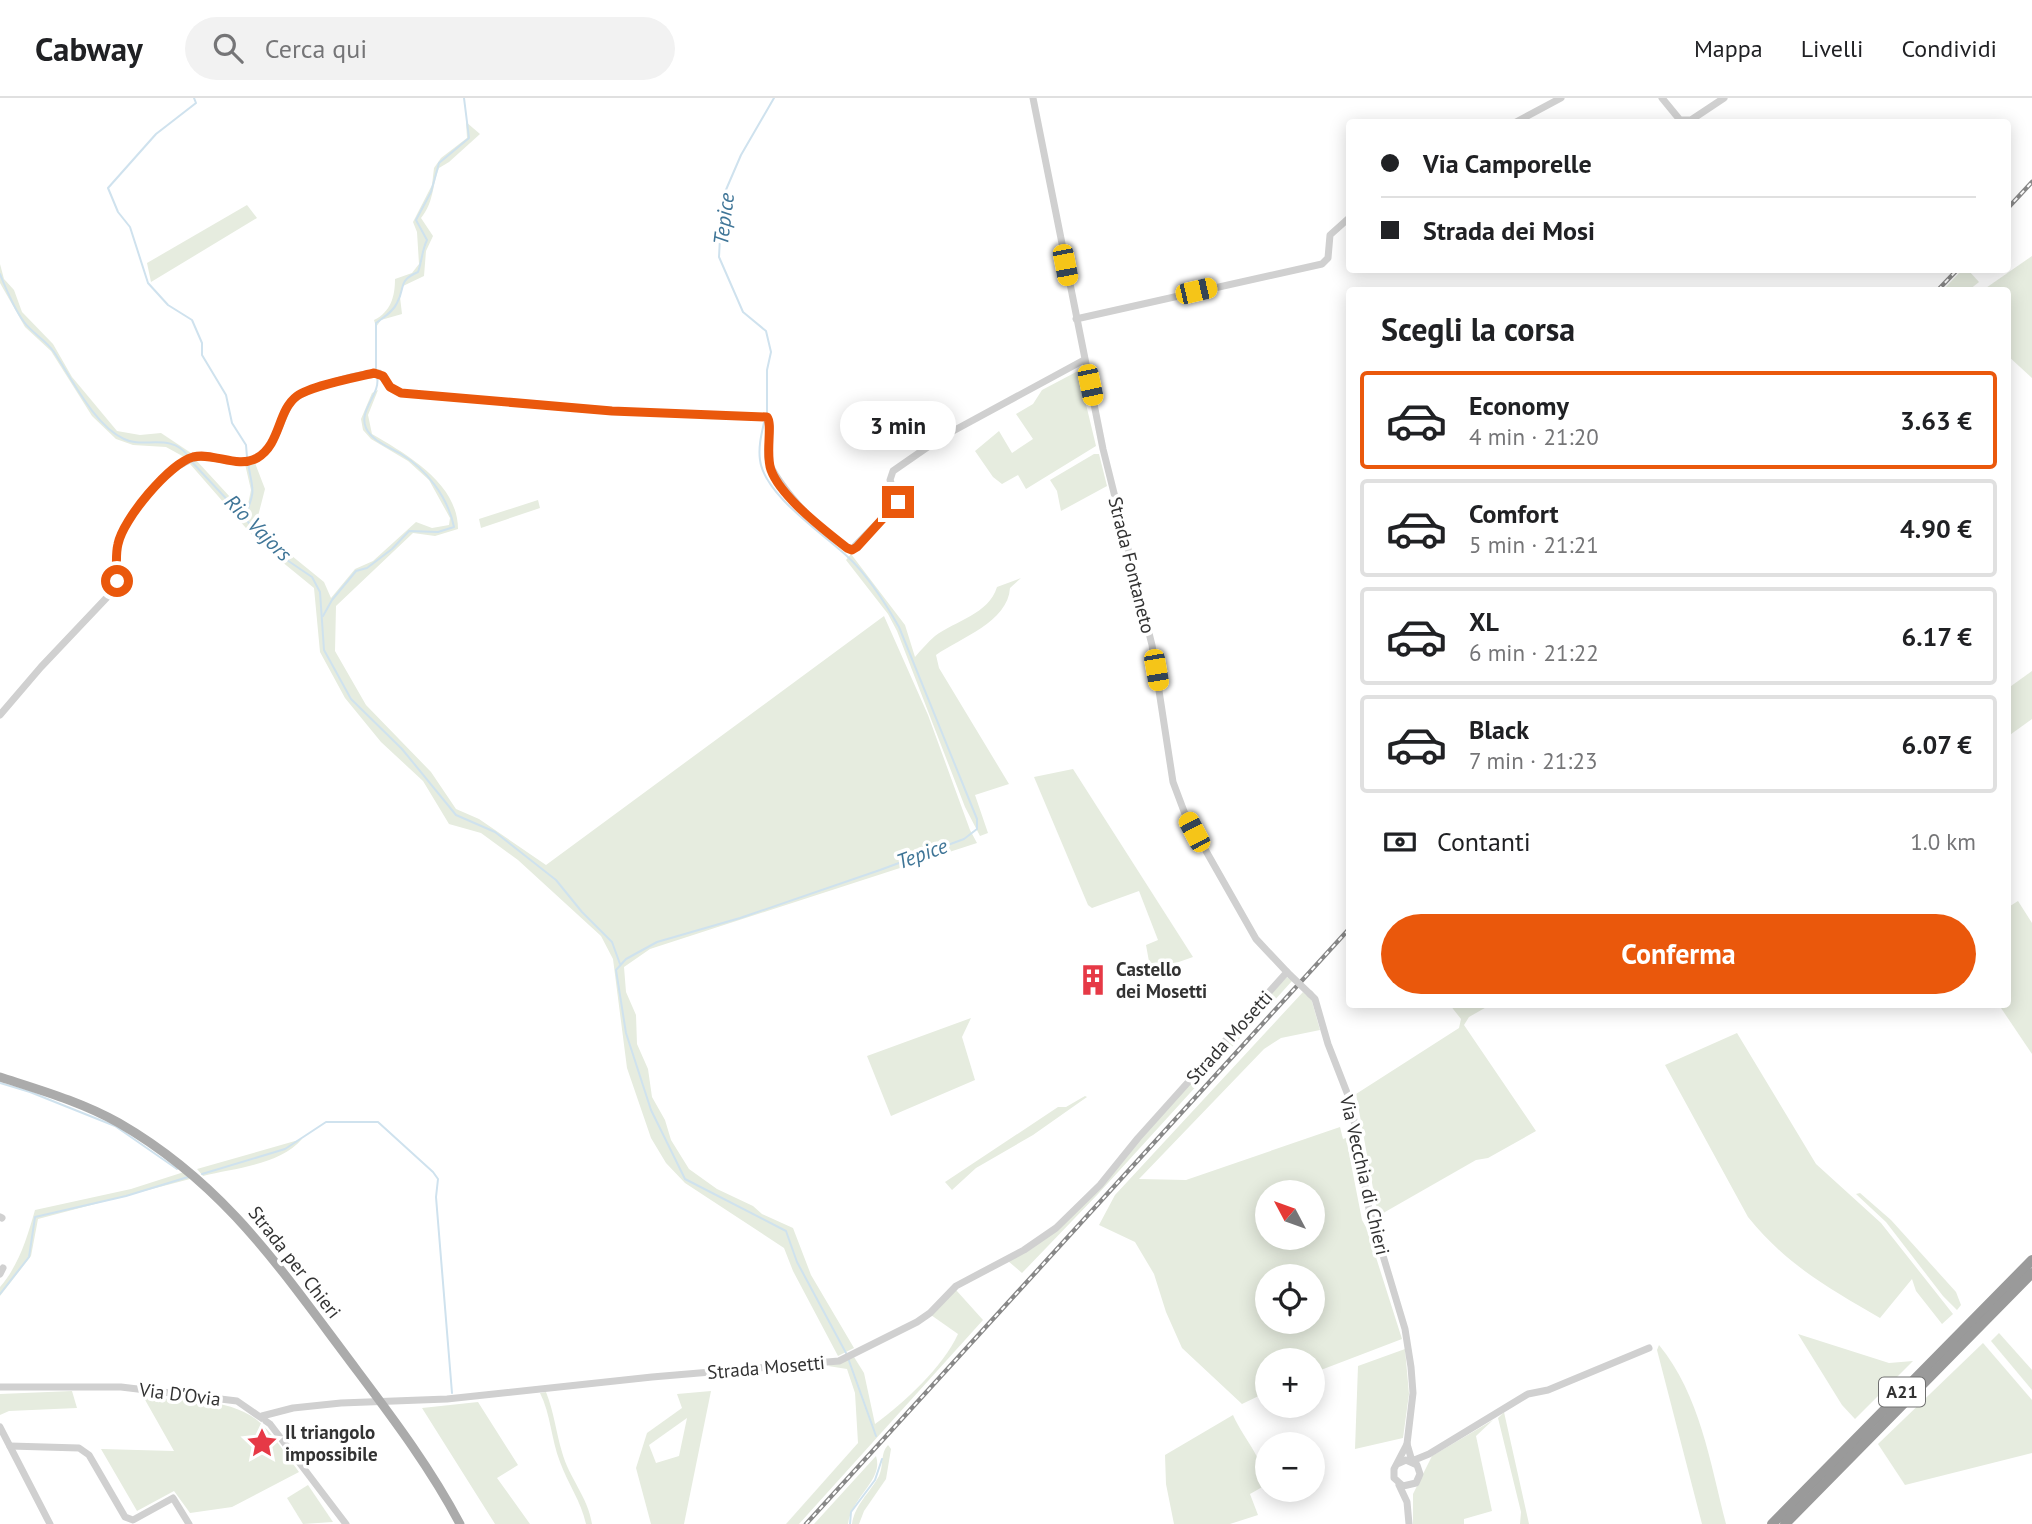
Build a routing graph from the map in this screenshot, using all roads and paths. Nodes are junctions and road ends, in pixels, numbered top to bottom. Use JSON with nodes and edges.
{"nodes":[{"id":1,"x":1033,"y":98,"type":"edge"},
{"id":2,"x":1560,"y":98,"type":"edge"},
{"id":3,"x":1662,"y":98,"type":"edge"},
{"id":4,"x":1724,"y":98,"type":"edge"},
{"id":5,"x":1522,"y":119,"type":"edge"},
{"id":6,"x":1679,"y":119,"type":"edge"},
{"id":7,"x":1692,"y":119,"type":"edge"},
{"id":8,"x":1346,"y":221,"type":"edge"},
{"id":9,"x":1076,"y":318,"type":"junction"},
{"id":10,"x":1084,"y":360,"type":"junction"},
{"id":11,"x":0,"y":715,"type":"edge"},
{"id":12,"x":1287,"y":972,"type":"junction"},
{"id":13,"x":1310,"y":994,"type":"joint"},
{"id":14,"x":0,"y":1077,"type":"edge"},
{"id":15,"x":2032,"y":1260,"type":"edge"},
{"id":16,"x":2032,"y":1273,"type":"edge"},
{"id":17,"x":1649,"y":1348,"type":"dead end"},
{"id":18,"x":0,"y":1387,"type":"edge"},
{"id":19,"x":380,"y":1401,"type":"junction"},
{"id":20,"x":262,"y":1416,"type":"junction"},
{"id":21,"x":0,"y":1427,"type":"edge"},
{"id":22,"x":1408,"y":1444,"type":"junction"},
{"id":23,"x":10,"y":1446,"type":"junction"},
{"id":24,"x":1429,"y":1454,"type":"junction"},
{"id":25,"x":1412,"y":1461,"type":"junction"},
{"id":26,"x":1397,"y":1464,"type":"junction"},
{"id":27,"x":1419,"y":1469,"type":"junction"},
{"id":28,"x":1416,"y":1483,"type":"junction"},
{"id":29,"x":1399,"y":1484,"type":"junction"},
{"id":30,"x":1408,"y":1502,"type":"junction"},
{"id":31,"x":50,"y":1524,"type":"edge"},
{"id":32,"x":189,"y":1524,"type":"edge"},
{"id":33,"x":346,"y":1524,"type":"edge"},
{"id":34,"x":460,"y":1524,"type":"edge"},
{"id":35,"x":1409,"y":1524,"type":"edge"},
{"id":36,"x":1772,"y":1524,"type":"edge"},
{"id":37,"x":1785,"y":1524,"type":"edge"}],
"edges":[{"from":1,"to":9,"type":"street","name":"Strada Fontaneto"},
{"from":2,"to":5,"type":"street"},
{"from":3,"to":6,"type":"street"},
{"from":4,"to":7,"type":"street"},
{"from":8,"to":9,"type":"street"},
{"from":9,"to":10,"type":"street","name":"Strada Fontaneto"},
{"from":10,"to":11,"type":"street"},
{"from":10,"to":12,"type":"street","name":"Strada Fontaneto"},
{"from":12,"to":13,"type":"street","name":"Strada Fontaneto","bridge":true},
{"from":12,"to":19,"type":"street","name":"Strada Mosetti"},
{"from":13,"to":22,"type":"street","name":"Via Vecchia di Chieri"},
{"from":14,"to":19,"type":"main road","name":"Strada per Chieri"},
{"from":15,"to":36,"type":"highway","number":"A21"},
{"from":16,"to":37,"type":"highway"},
{"from":17,"to":24,"type":"street"},
{"from":18,"to":20,"type":"street","name":"Via D'Ovia"},
{"from":19,"to":20,"type":"street","name":"Strada Mosetti"},
{"from":19,"to":34,"type":"main road","name":"Strada per Chieri"},
{"from":20,"to":33,"type":"street","name":"Via D'Ovia"},
{"from":21,"to":23,"type":"street"},
{"from":22,"to":25,"type":"street","name":"Via Vecchia di Chieri"},
{"from":22,"to":26,"type":"street","name":"Via Vecchia di Chieri"},
{"from":23,"to":31,"type":"street"},
{"from":23,"to":32,"type":"street"},
{"from":24,"to":25,"type":"street"},
{"from":24,"to":27,"type":"street"},
{"from":25,"to":26,"type":"street"},
{"from":25,"to":27,"type":"street"},
{"from":26,"to":29,"type":"street"},
{"from":27,"to":28,"type":"street"},
{"from":28,"to":29,"type":"street"},
{"from":28,"to":30,"type":"street"},
{"from":29,"to":30,"type":"street"},
{"from":30,"to":35,"type":"street"}]}
